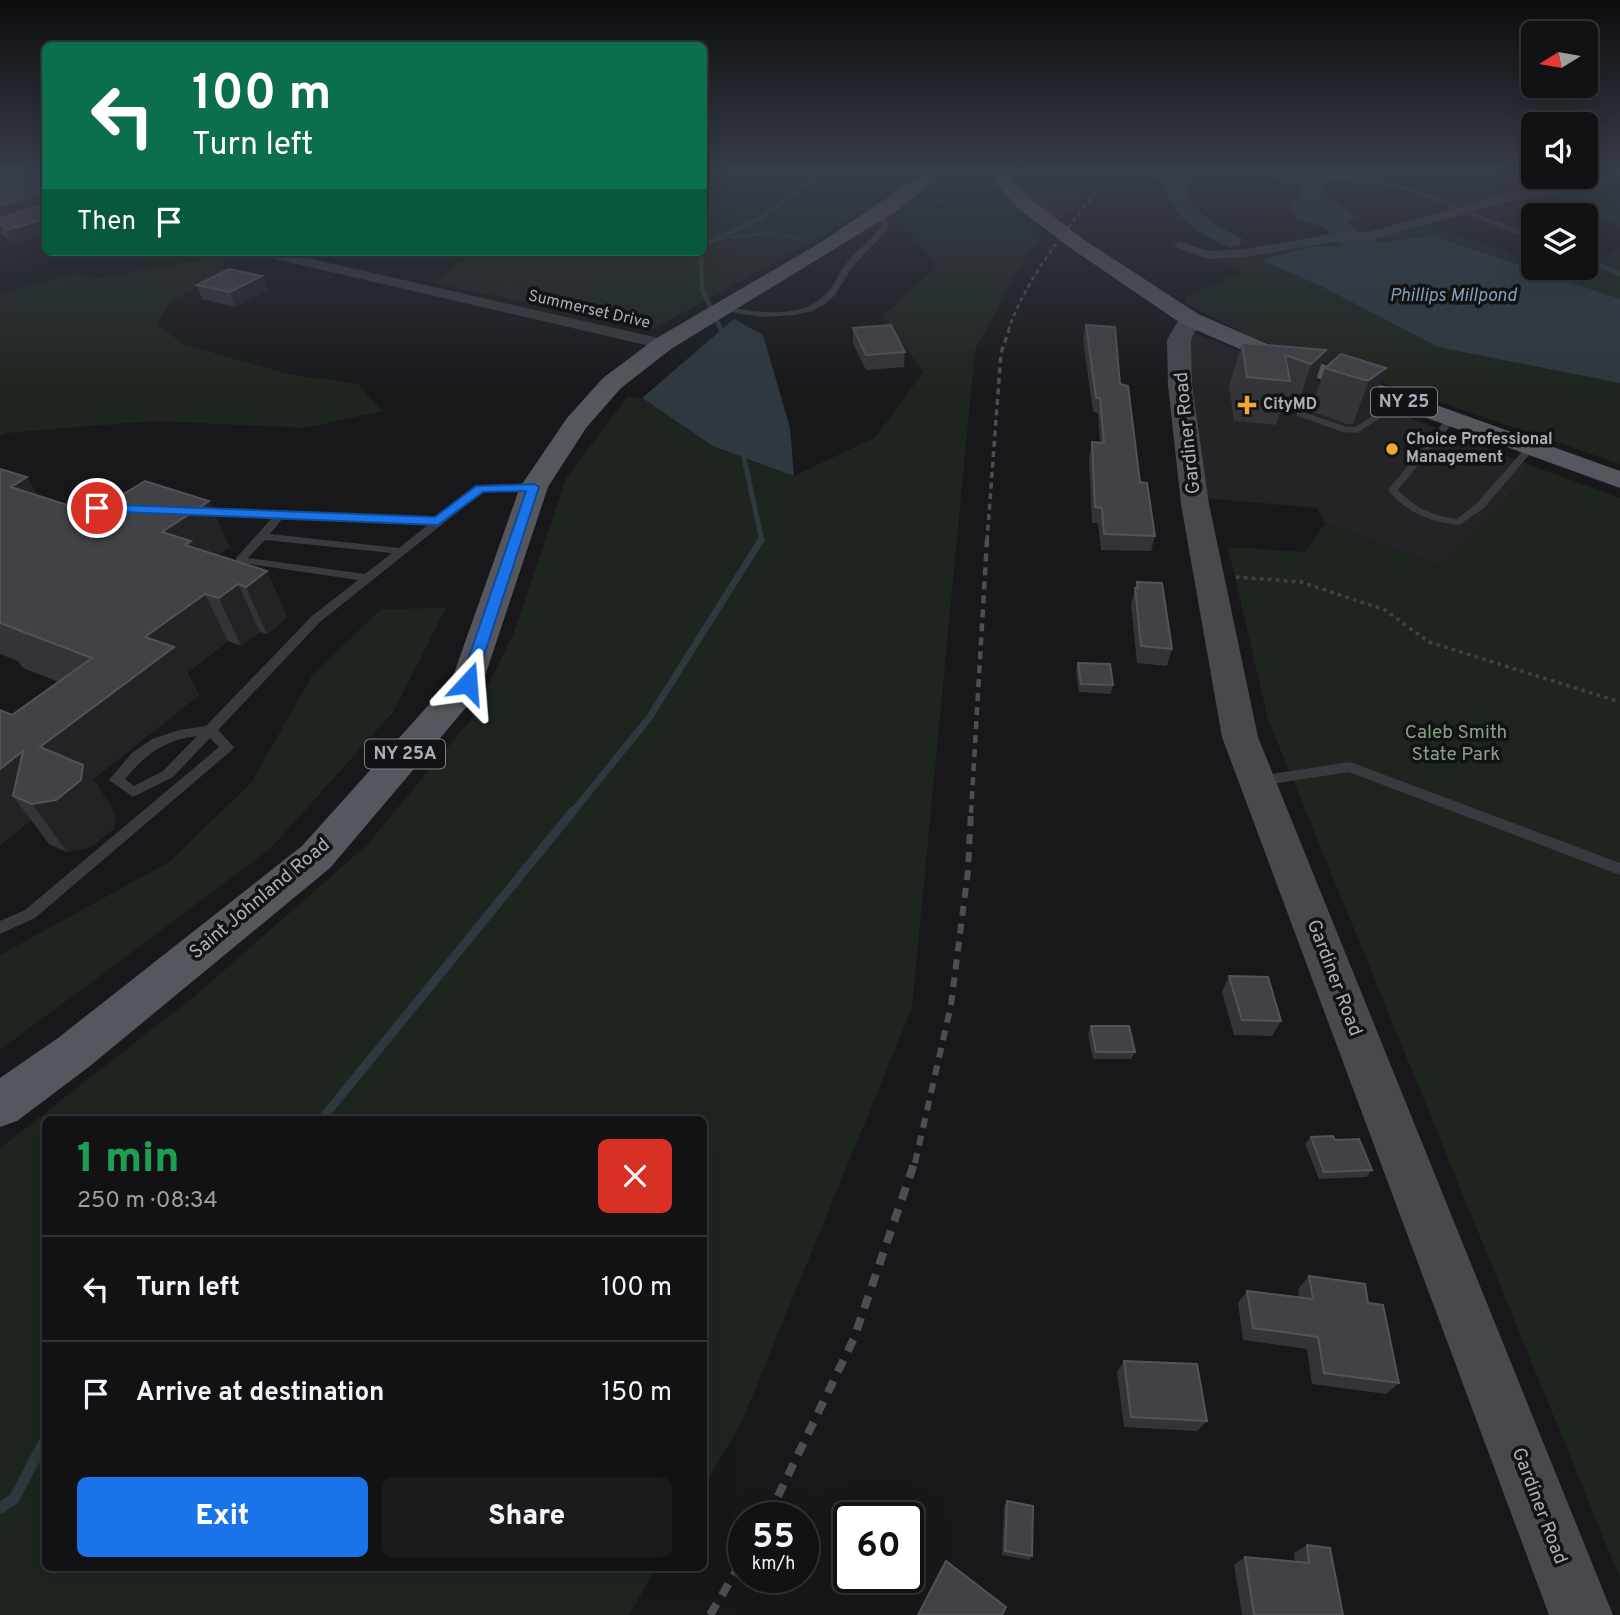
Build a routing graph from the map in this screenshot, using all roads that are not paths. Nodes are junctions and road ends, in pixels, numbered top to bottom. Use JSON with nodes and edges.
{"nodes":[{"id":1,"x":824,"y":243,"type":"edge"},
{"id":2,"x":830,"y":243,"type":"edge"},
{"id":3,"x":870,"y":243,"type":"edge"},
{"id":4,"x":1077,"y":243,"type":"edge"},
{"id":5,"x":1300,"y":243,"type":"edge"},
{"id":6,"x":1180,"y":246,"type":"dead end"},
{"id":7,"x":279,"y":256,"type":"edge"},
{"id":8,"x":777,"y":275,"type":"junction"},
{"id":9,"x":718,"y":310,"type":"junction"},
{"id":10,"x":1189,"y":319,"type":"junction"},
{"id":11,"x":663,"y":344,"type":"junction"},
{"id":12,"x":1340,"y":378,"type":"junction"},
{"id":13,"x":1402,"y":401,"type":"junction"},
{"id":14,"x":1451,"y":419,"type":"junction"},
{"id":15,"x":1530,"y":448,"type":"junction"},
{"id":16,"x":1620,"y":481,"type":"edge"},
{"id":17,"x":534,"y":487,"type":"junction"},
{"id":18,"x":45,"y":505,"type":"edge"},
{"id":19,"x":135,"y":509,"type":"edge"},
{"id":20,"x":188,"y":511,"type":"edge"},
{"id":21,"x":280,"y":515,"type":"junction"},
{"id":22,"x":438,"y":521,"type":"junction"},
{"id":23,"x":262,"y":536,"type":"junction"},
{"id":24,"x":400,"y":551,"type":"junction"},
{"id":25,"x":368,"y":578,"type":"junction"},
{"id":26,"x":210,"y":730,"type":"junction"},
{"id":27,"x":1257,"y":781,"type":"junction"},
{"id":28,"x":1620,"y":869,"type":"edge"},
{"id":29,"x":0,"y":928,"type":"edge"},
{"id":30,"x":0,"y":1105,"type":"edge"},
{"id":31,"x":1581,"y":1615,"type":"edge"}],
"edges":[{"from":1,"to":8,"type":"main road","name":"Saint Johnland Road","number":"NY 25A"},
{"from":2,"to":8,"type":"main road","name":"Saint Johnland Road","number":"NY 25A"},
{"from":3,"to":9,"type":"lane"},
{"from":4,"to":10,"type":"main road","number":"NY 25"},
{"from":5,"to":6,"type":"street"},
{"from":7,"to":11,"type":"street","name":"Summerset Drive"},
{"from":8,"to":9,"type":"main road","name":"Saint Johnland Road","number":"NY 25A"},
{"from":9,"to":11,"type":"main road","name":"Saint Johnland Road","number":"NY 25A"},
{"from":10,"to":12,"type":"main road","number":"NY 25"},
{"from":10,"to":27,"type":"main road","name":"Gardiner Road"},
{"from":11,"to":17,"type":"main road","name":"Saint Johnland Road","number":"NY 25A"},
{"from":12,"to":13,"type":"main road","number":"NY 25"},
{"from":12,"to":13,"type":"lane"},
{"from":13,"to":14,"type":"main road","number":"NY 25"},
{"from":14,"to":15,"type":"main road","number":"NY 25"},
{"from":14,"to":15,"type":"lane"},
{"from":15,"to":16,"type":"main road","number":"NY 25"},
{"from":17,"to":22,"type":"lane"},
{"from":17,"to":30,"type":"main road","name":"Saint Johnland Road","number":"NY 25A"},
{"from":18,"to":19,"type":"lane"},
{"from":20,"to":21,"type":"lane"},
{"from":21,"to":22,"type":"lane"},
{"from":21,"to":23,"type":"lane"},
{"from":22,"to":24,"type":"lane"},
{"from":23,"to":24,"type":"lane"},
{"from":23,"to":25,"type":"lane"},
{"from":24,"to":25,"type":"lane"},
{"from":25,"to":26,"type":"lane"},
{"from":26,"to":26,"type":"lane"},
{"from":26,"to":29,"type":"lane"},
{"from":27,"to":28,"type":"lane"},
{"from":27,"to":31,"type":"main road","name":"Gardiner Road"}]}
